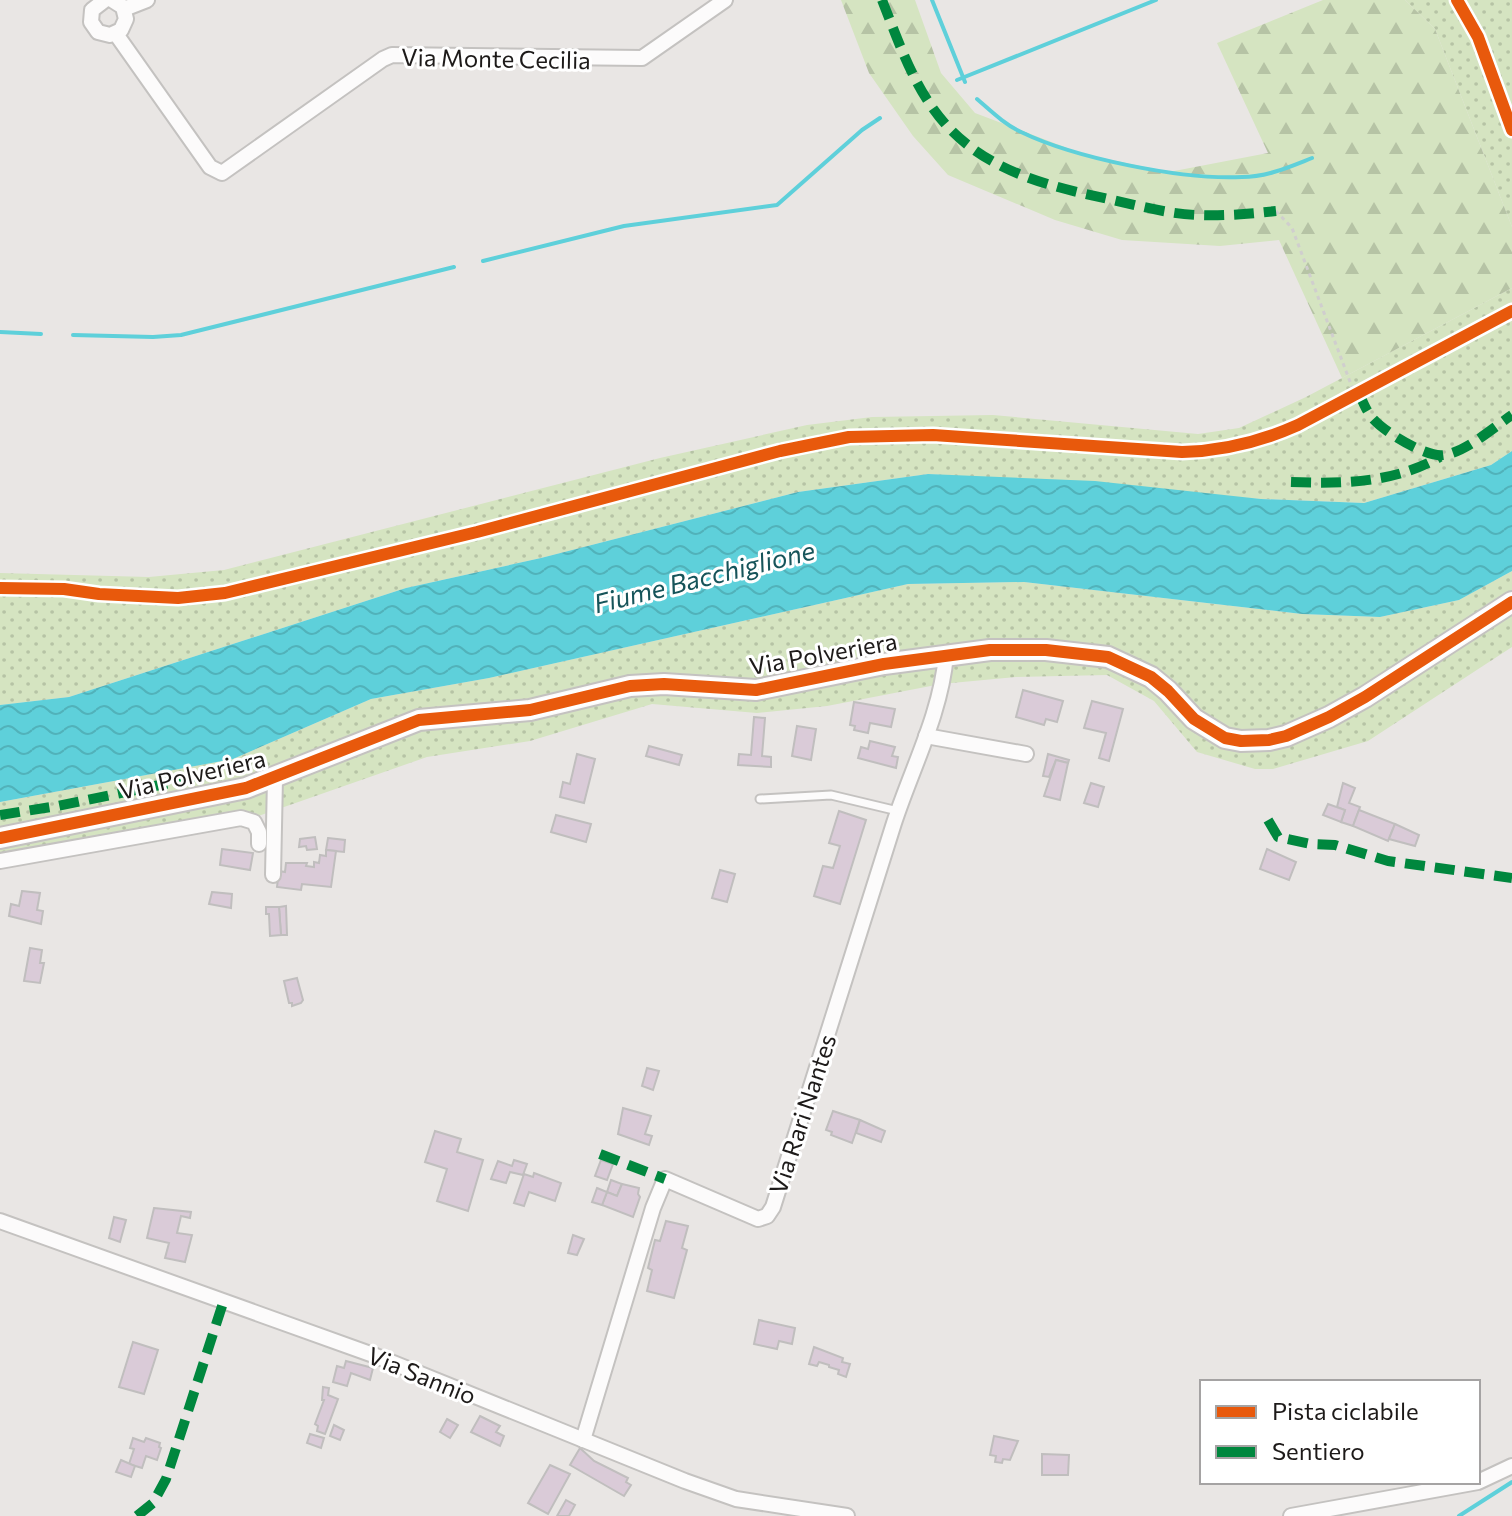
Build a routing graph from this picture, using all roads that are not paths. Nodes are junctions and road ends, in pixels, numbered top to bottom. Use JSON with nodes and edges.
{"nodes":[{"id":1,"x":102,"y":0,"type":"edge"},
{"id":2,"x":147,"y":0,"type":"edge"},
{"id":3,"x":725,"y":0,"type":"edge"},
{"id":4,"x":118,"y":5,"type":"edge"},
{"id":5,"x":116,"y":34,"type":"junction"},
{"id":6,"x":1512,"y":602,"type":"edge"},
{"id":7,"x":946,"y":655,"type":"junction"},
{"id":8,"x":926,"y":736,"type":"junction"},
{"id":9,"x":1026,"y":754,"type":"dead end"},
{"id":10,"x":275,"y":778,"type":"junction"},
{"id":11,"x":760,"y":799,"type":"dead end"},
{"id":12,"x":898,"y":811,"type":"junction"},
{"id":13,"x":0,"y":838,"type":"edge"},
{"id":14,"x":259,"y":844,"type":"dead end"},
{"id":15,"x":0,"y":861,"type":"edge"},
{"id":16,"x":273,"y":875,"type":"dead end"},
{"id":17,"x":0,"y":1221,"type":"edge"},
{"id":18,"x":583,"y":1440,"type":"junction"},
{"id":19,"x":1512,"y":1466,"type":"edge"},
{"id":20,"x":1480,"y":1481,"type":"edge"},
{"id":21,"x":1467,"y":1484,"type":"edge"},
{"id":22,"x":847,"y":1516,"type":"edge"},
{"id":23,"x":1291,"y":1516,"type":"edge"}],
"edges":[{"from":1,"to":5,"type":"street","name":"Via Monte Cecilia"},
{"from":2,"to":4,"type":"street"},
{"from":3,"to":5,"type":"street","name":"Via Monte Cecilia"},
{"from":4,"to":5,"type":"street"},
{"from":6,"to":7,"type":"street","name":"Via Polveriera"},
{"from":7,"to":8,"type":"street","name":"Via Rari Nantes"},
{"from":7,"to":10,"type":"street","name":"Via Polveriera"},
{"from":8,"to":9,"type":"street"},
{"from":8,"to":12,"type":"street","name":"Via Rari Nantes"},
{"from":10,"to":13,"type":"street","name":"Via Polveriera"},
{"from":10,"to":16,"type":"street","name":"Via Polveriera"},
{"from":11,"to":12,"type":"lane"},
{"from":12,"to":18,"type":"street","name":"Via Rari Nantes"},
{"from":14,"to":15,"type":"street","name":"Via Polveriera"},
{"from":17,"to":18,"type":"street","name":"Via Sannio"},
{"from":18,"to":22,"type":"street","name":"Via Sannio"},
{"from":19,"to":20,"type":"street"},
{"from":21,"to":23,"type":"street"}]}
